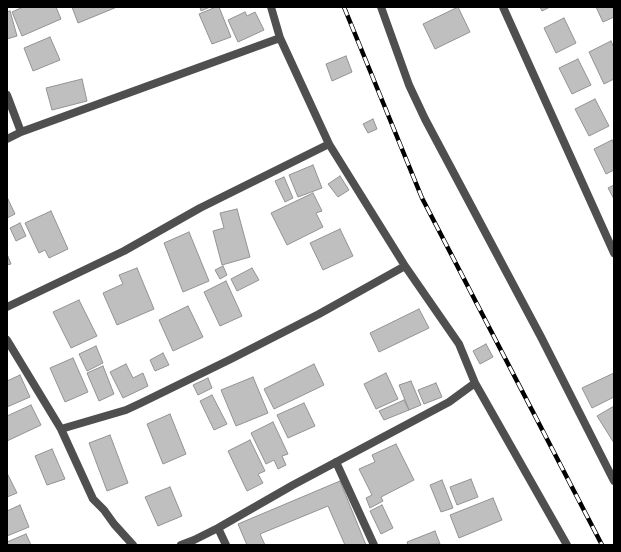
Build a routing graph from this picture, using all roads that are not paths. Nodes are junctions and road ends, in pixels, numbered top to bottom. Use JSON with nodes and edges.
{"nodes":[{"id":1,"x":271,"y":7,"type":"edge"},
{"id":2,"x":381,"y":7,"type":"edge"},
{"id":3,"x":503,"y":7,"type":"edge"},
{"id":4,"x":280,"y":38,"type":"junction"},
{"id":5,"x":7,"y":95,"type":"edge"},
{"id":6,"x":21,"y":132,"type":"junction"},
{"id":7,"x":7,"y":139,"type":"edge"},
{"id":8,"x":329,"y":144,"type":"junction"},
{"id":9,"x":614,"y":253,"type":"edge"},
{"id":10,"x":405,"y":266,"type":"junction"},
{"id":11,"x":7,"y":307,"type":"edge"},
{"id":12,"x":7,"y":340,"type":"edge"},
{"id":13,"x":475,"y":383,"type":"junction"},
{"id":14,"x":61,"y":429,"type":"junction"},
{"id":15,"x":336,"y":462,"type":"junction"},
{"id":16,"x":614,"y":481,"type":"edge"},
{"id":17,"x":218,"y":528,"type":"junction"},
{"id":18,"x":133,"y":545,"type":"edge"},
{"id":19,"x":181,"y":545,"type":"edge"},
{"id":20,"x":226,"y":545,"type":"edge"},
{"id":21,"x":374,"y":545,"type":"edge"},
{"id":22,"x":566,"y":545,"type":"edge"}],
"edges":[{"from":1,"to":4,"type":"street"},
{"from":2,"to":16,"type":"street"},
{"from":3,"to":9,"type":"street"},
{"from":4,"to":6,"type":"street"},
{"from":4,"to":8,"type":"street"},
{"from":5,"to":6,"type":"street"},
{"from":6,"to":7,"type":"street"},
{"from":8,"to":10,"type":"street"},
{"from":8,"to":11,"type":"street"},
{"from":10,"to":13,"type":"street"},
{"from":10,"to":14,"type":"street"},
{"from":12,"to":14,"type":"street"},
{"from":13,"to":15,"type":"street"},
{"from":13,"to":22,"type":"street"},
{"from":14,"to":18,"type":"street"},
{"from":15,"to":17,"type":"street"},
{"from":15,"to":21,"type":"street"},
{"from":17,"to":19,"type":"street"},
{"from":17,"to":20,"type":"street"}]}
